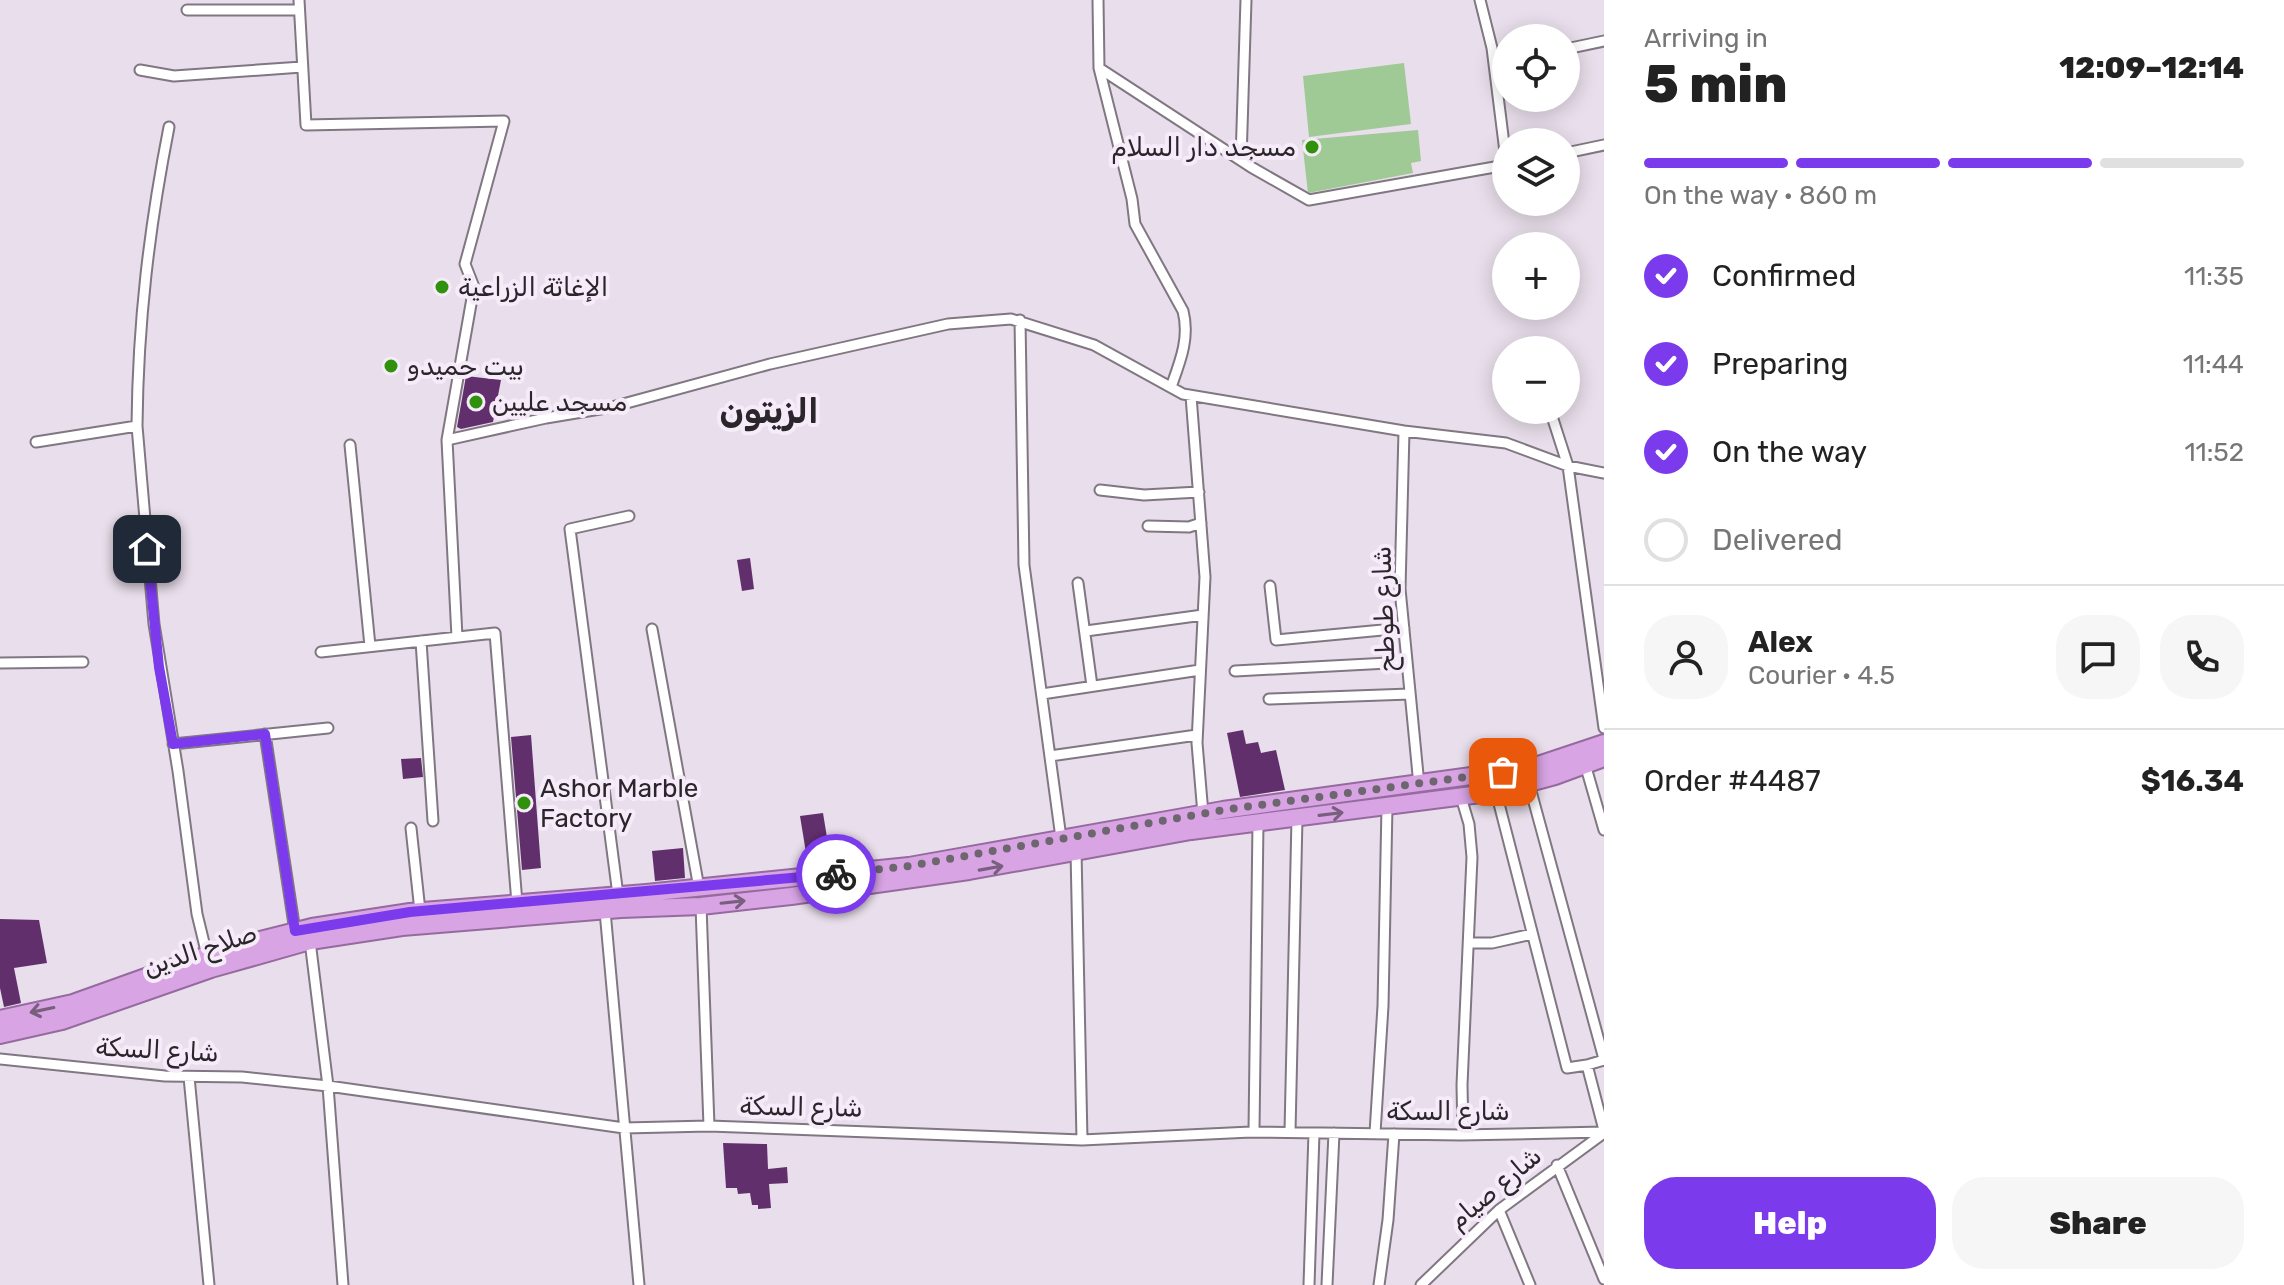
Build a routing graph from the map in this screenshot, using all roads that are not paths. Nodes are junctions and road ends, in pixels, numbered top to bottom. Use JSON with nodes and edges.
{"nodes":[{"id":1,"x":1098,"y":0,"type":"edge"},
{"id":2,"x":1246,"y":0,"type":"edge"},
{"id":3,"x":1480,"y":0,"type":"edge"},
{"id":4,"x":299,"y":5,"type":"edge"},
{"id":5,"x":187,"y":10,"type":"dead end"},
{"id":6,"x":1604,"y":41,"type":"edge"},
{"id":7,"x":1580,"y":46,"type":"edge"},
{"id":8,"x":1492,"y":55,"type":"edge"},
{"id":9,"x":302,"y":67,"type":"junction"},
{"id":10,"x":1099,"y":68,"type":"junction"},
{"id":11,"x":140,"y":70,"type":"dead end"},
{"id":12,"x":169,"y":127,"type":"dead end"},
{"id":13,"x":1604,"y":145,"type":"edge"},
{"id":14,"x":1580,"y":150,"type":"edge"},
{"id":15,"x":1241,"y":160,"type":"junction"},
{"id":16,"x":1492,"y":166,"type":"edge"},
{"id":17,"x":1020,"y":320,"type":"junction"},
{"id":18,"x":1171,"y":387,"type":"junction"},
{"id":19,"x":1191,"y":396,"type":"junction"},
{"id":20,"x":1554,"y":424,"type":"edge"},
{"id":21,"x":137,"y":426,"type":"junction"},
{"id":22,"x":1404,"y":431,"type":"junction"},
{"id":23,"x":447,"y":440,"type":"junction"},
{"id":24,"x":36,"y":442,"type":"dead end"},
{"id":25,"x":350,"y":445,"type":"dead end"},
{"id":26,"x":1568,"y":466,"type":"junction"},
{"id":27,"x":1604,"y":473,"type":"edge"},
{"id":28,"x":1100,"y":490,"type":"dead end"},
{"id":29,"x":1199,"y":492,"type":"junction"},
{"id":30,"x":629,"y":516,"type":"dead end"},
{"id":31,"x":1201,"y":523,"type":"junction"},
{"id":32,"x":1148,"y":526,"type":"dead end"},
{"id":33,"x":1078,"y":583,"type":"dead end"},
{"id":34,"x":1270,"y":586,"type":"dead end"},
{"id":35,"x":1203,"y":615,"type":"junction"},
{"id":36,"x":1404,"y":628,"type":"junction"},
{"id":37,"x":652,"y":629,"type":"dead end"},
{"id":38,"x":1086,"y":631,"type":"junction"},
{"id":39,"x":457,"y":637,"type":"junction"},
{"id":40,"x":421,"y":641,"type":"junction"},
{"id":41,"x":370,"y":646,"type":"junction"},
{"id":42,"x":321,"y":652,"type":"dead end"},
{"id":43,"x":83,"y":662,"type":"dead end"},
{"id":44,"x":1407,"y":662,"type":"junction"},
{"id":45,"x":0,"y":663,"type":"edge"},
{"id":46,"x":1200,"y":670,"type":"junction"},
{"id":47,"x":1235,"y":671,"type":"dead end"},
{"id":48,"x":1092,"y":686,"type":"junction"},
{"id":49,"x":1042,"y":694,"type":"junction"},
{"id":50,"x":1410,"y":694,"type":"junction"},
{"id":51,"x":1269,"y":699,"type":"dead end"},
{"id":52,"x":328,"y":728,"type":"dead end"},
{"id":53,"x":1604,"y":728,"type":"edge"},
{"id":54,"x":265,"y":734,"type":"junction"},
{"id":55,"x":1197,"y":735,"type":"junction"},
{"id":56,"x":1604,"y":743,"type":"edge"},
{"id":57,"x":173,"y":744,"type":"junction"},
{"id":58,"x":1050,"y":756,"type":"junction"},
{"id":59,"x":1604,"y":758,"type":"edge"},
{"id":60,"x":1585,"y":764,"type":"junction"},
{"id":61,"x":1529,"y":784,"type":"junction"},
{"id":62,"x":1419,"y":785,"type":"junction"},
{"id":63,"x":1496,"y":792,"type":"junction"},
{"id":64,"x":1461,"y":797,"type":"junction"},
{"id":65,"x":1387,"y":806,"type":"junction"},
{"id":66,"x":1203,"y":814,"type":"junction"},
{"id":67,"x":1297,"y":818,"type":"junction"},
{"id":68,"x":433,"y":821,"type":"dead end"},
{"id":69,"x":1258,"y":823,"type":"junction"},
{"id":70,"x":411,"y":828,"type":"dead end"},
{"id":71,"x":1604,"y":830,"type":"edge"},
{"id":72,"x":1061,"y":838,"type":"junction"},
{"id":73,"x":1076,"y":851,"type":"junction"},
{"id":74,"x":699,"y":888,"type":"junction"},
{"id":75,"x":618,"y":895,"type":"junction"},
{"id":76,"x":517,"y":903,"type":"junction"},
{"id":77,"x":701,"y":906,"type":"junction"},
{"id":78,"x":420,"y":911,"type":"junction"},
{"id":79,"x":605,"y":911,"type":"junction"},
{"id":80,"x":295,"y":931,"type":"junction"},
{"id":81,"x":1532,"y":934,"type":"junction"},
{"id":82,"x":310,"y":941,"type":"junction"},
{"id":83,"x":1469,"y":943,"type":"junction"},
{"id":84,"x":207,"y":955,"type":"junction"},
{"id":85,"x":0,"y":1019,"type":"edge"},
{"id":86,"x":0,"y":1035,"type":"edge"},
{"id":87,"x":0,"y":1059,"type":"edge"},
{"id":88,"x":1604,"y":1060,"type":"edge"},
{"id":89,"x":1587,"y":1065,"type":"junction"},
{"id":90,"x":189,"y":1077,"type":"junction"},
{"id":91,"x":328,"y":1086,"type":"junction"},
{"id":92,"x":709,"y":1126,"type":"junction"},
{"id":93,"x":624,"y":1128,"type":"junction"},
{"id":94,"x":1251,"y":1132,"type":"junction"},
{"id":95,"x":1290,"y":1132,"type":"junction"},
{"id":96,"x":1604,"y":1132,"type":"edge"},
{"id":97,"x":1314,"y":1133,"type":"junction"},
{"id":98,"x":1334,"y":1133,"type":"junction"},
{"id":99,"x":1375,"y":1133,"type":"junction"},
{"id":100,"x":1394,"y":1134,"type":"junction"},
{"id":101,"x":1463,"y":1135,"type":"junction"},
{"id":102,"x":1082,"y":1140,"type":"junction"},
{"id":103,"x":1557,"y":1165,"type":"junction"},
{"id":104,"x":1499,"y":1210,"type":"junction"},
{"id":105,"x":1604,"y":1279,"type":"edge"},
{"id":106,"x":209,"y":1285,"type":"edge"},
{"id":107,"x":343,"y":1285,"type":"edge"},
{"id":108,"x":639,"y":1285,"type":"edge"},
{"id":109,"x":1309,"y":1285,"type":"edge"},
{"id":110,"x":1327,"y":1285,"type":"edge"},
{"id":111,"x":1379,"y":1285,"type":"edge"},
{"id":112,"x":1421,"y":1285,"type":"edge"},
{"id":113,"x":1530,"y":1285,"type":"edge"}],
"edges":[{"from":1,"to":10,"type":"street"},
{"from":2,"to":15,"type":"street"},
{"from":3,"to":8,"type":"street"},
{"from":4,"to":5,"type":"street"},
{"from":4,"to":9,"type":"street"},
{"from":6,"to":7,"type":"street"},
{"from":9,"to":11,"type":"street"},
{"from":9,"to":23,"type":"street"},
{"from":10,"to":15,"type":"street"},
{"from":10,"to":18,"type":"street"},
{"from":12,"to":21,"type":"street"},
{"from":13,"to":14,"type":"street"},
{"from":15,"to":16,"type":"street"},
{"from":17,"to":18,"type":"street"},
{"from":17,"to":23,"type":"street"},
{"from":17,"to":49,"type":"street"},
{"from":18,"to":19,"type":"street"},
{"from":19,"to":22,"type":"street"},
{"from":19,"to":29,"type":"street"},
{"from":20,"to":26,"type":"street"},
{"from":21,"to":24,"type":"street"},
{"from":21,"to":57,"type":"street"},
{"from":22,"to":26,"type":"street"},
{"from":22,"to":36,"type":"street","name":"شارع طوطح"},
{"from":23,"to":39,"type":"street"},
{"from":25,"to":41,"type":"street"},
{"from":26,"to":27,"type":"street"},
{"from":26,"to":53,"type":"street"},
{"from":28,"to":29,"type":"street"},
{"from":29,"to":31,"type":"street"},
{"from":30,"to":75,"type":"street"},
{"from":31,"to":32,"type":"street"},
{"from":31,"to":35,"type":"street"},
{"from":33,"to":38,"type":"street"},
{"from":34,"to":36,"type":"street"},
{"from":35,"to":38,"type":"street"},
{"from":35,"to":46,"type":"street"},
{"from":36,"to":44,"type":"street","name":"شارع طوطح"},
{"from":37,"to":74,"type":"street"},
{"from":38,"to":48,"type":"street"},
{"from":39,"to":40,"type":"street"},
{"from":39,"to":76,"type":"street"},
{"from":40,"to":41,"type":"street"},
{"from":40,"to":68,"type":"street"},
{"from":41,"to":42,"type":"street"},
{"from":43,"to":45,"type":"street"},
{"from":44,"to":47,"type":"street"},
{"from":44,"to":50,"type":"street","name":"شارع طوطح"},
{"from":46,"to":48,"type":"street"},
{"from":46,"to":55,"type":"street"},
{"from":48,"to":49,"type":"street"},
{"from":49,"to":58,"type":"street"},
{"from":50,"to":51,"type":"street"},
{"from":50,"to":62,"type":"street","name":"شارع طوطح"},
{"from":52,"to":54,"type":"street"},
{"from":54,"to":57,"type":"street"},
{"from":54,"to":80,"type":"street"},
{"from":55,"to":58,"type":"street"},
{"from":55,"to":66,"type":"street"},
{"from":56,"to":62,"type":"highway","name":"صلاح الدين"},
{"from":57,"to":84,"type":"street"},
{"from":58,"to":72,"type":"street"},
{"from":59,"to":60,"type":"highway","name":"صلاح الدين"},
{"from":60,"to":61,"type":"highway","name":"صلاح الدين"},
{"from":60,"to":71,"type":"street"},
{"from":61,"to":63,"type":"highway","name":"صلاح الدين"},
{"from":61,"to":88,"type":"street"},
{"from":62,"to":66,"type":"highway","name":"صلاح الدين"},
{"from":63,"to":64,"type":"highway","name":"صلاح الدين"},
{"from":63,"to":81,"type":"street"},
{"from":64,"to":65,"type":"highway","name":"صلاح الدين"},
{"from":64,"to":83,"type":"street"},
{"from":67,"to":65,"type":"highway","name":"صلاح الدين","one_way":true},
{"from":65,"to":99,"type":"street"},
{"from":66,"to":72,"type":"highway","name":"صلاح الدين"},
{"from":67,"to":69,"type":"highway","name":"صلاح الدين"},
{"from":67,"to":95,"type":"street"},
{"from":69,"to":73,"type":"highway","name":"صلاح الدين"},
{"from":69,"to":94,"type":"street"},
{"from":70,"to":78,"type":"street"},
{"from":72,"to":74,"type":"highway","name":"صلاح الدين"},
{"from":77,"to":73,"type":"highway","name":"صلاح الدين","one_way":true},
{"from":73,"to":102,"type":"street"},
{"from":74,"to":75,"type":"highway","name":"صلاح الدين"},
{"from":75,"to":76,"type":"highway","name":"صلاح الدين"},
{"from":76,"to":78,"type":"highway","name":"صلاح الدين"},
{"from":77,"to":79,"type":"highway","name":"صلاح الدين"},
{"from":77,"to":92,"type":"street"},
{"from":78,"to":80,"type":"highway","name":"صلاح الدين"},
{"from":79,"to":82,"type":"highway","name":"صلاح الدين"},
{"from":79,"to":93,"type":"street"},
{"from":80,"to":84,"type":"highway","name":"صلاح الدين"},
{"from":81,"to":83,"type":"street"},
{"from":81,"to":89,"type":"street"},
{"from":82,"to":86,"type":"highway","name":"صلاح الدين"},
{"from":82,"to":91,"type":"street"},
{"from":83,"to":101,"type":"street"},
{"from":84,"to":85,"type":"highway","name":"صلاح الدين","one_way":true},
{"from":87,"to":90,"type":"street","name":"شارع السكة"},
{"from":88,"to":89,"type":"street"},
{"from":89,"to":96,"type":"street"},
{"from":90,"to":91,"type":"street","name":"شارع السكة"},
{"from":90,"to":106,"type":"street"},
{"from":91,"to":93,"type":"street","name":"شارع السكة"},
{"from":91,"to":107,"type":"street"},
{"from":92,"to":93,"type":"street","name":"شارع السكة"},
{"from":92,"to":102,"type":"street","name":"شارع السكة"},
{"from":93,"to":108,"type":"street"},
{"from":94,"to":95,"type":"street","name":"شارع السكة"},
{"from":94,"to":102,"type":"street","name":"شارع السكة"},
{"from":95,"to":97,"type":"street","name":"شارع السكة"},
{"from":96,"to":101,"type":"street","name":"شارع السكة"},
{"from":96,"to":103,"type":"street","name":"شارع صيام"},
{"from":97,"to":98,"type":"street","name":"شارع السكة"},
{"from":97,"to":109,"type":"street"},
{"from":98,"to":99,"type":"street","name":"شارع السكة"},
{"from":98,"to":110,"type":"street"},
{"from":99,"to":100,"type":"street","name":"شارع السكة"},
{"from":100,"to":101,"type":"street","name":"شارع السكة"},
{"from":100,"to":111,"type":"street"},
{"from":103,"to":104,"type":"street","name":"شارع صيام"},
{"from":103,"to":105,"type":"street"},
{"from":104,"to":112,"type":"street","name":"شارع صيام"},
{"from":104,"to":113,"type":"street"}]}
